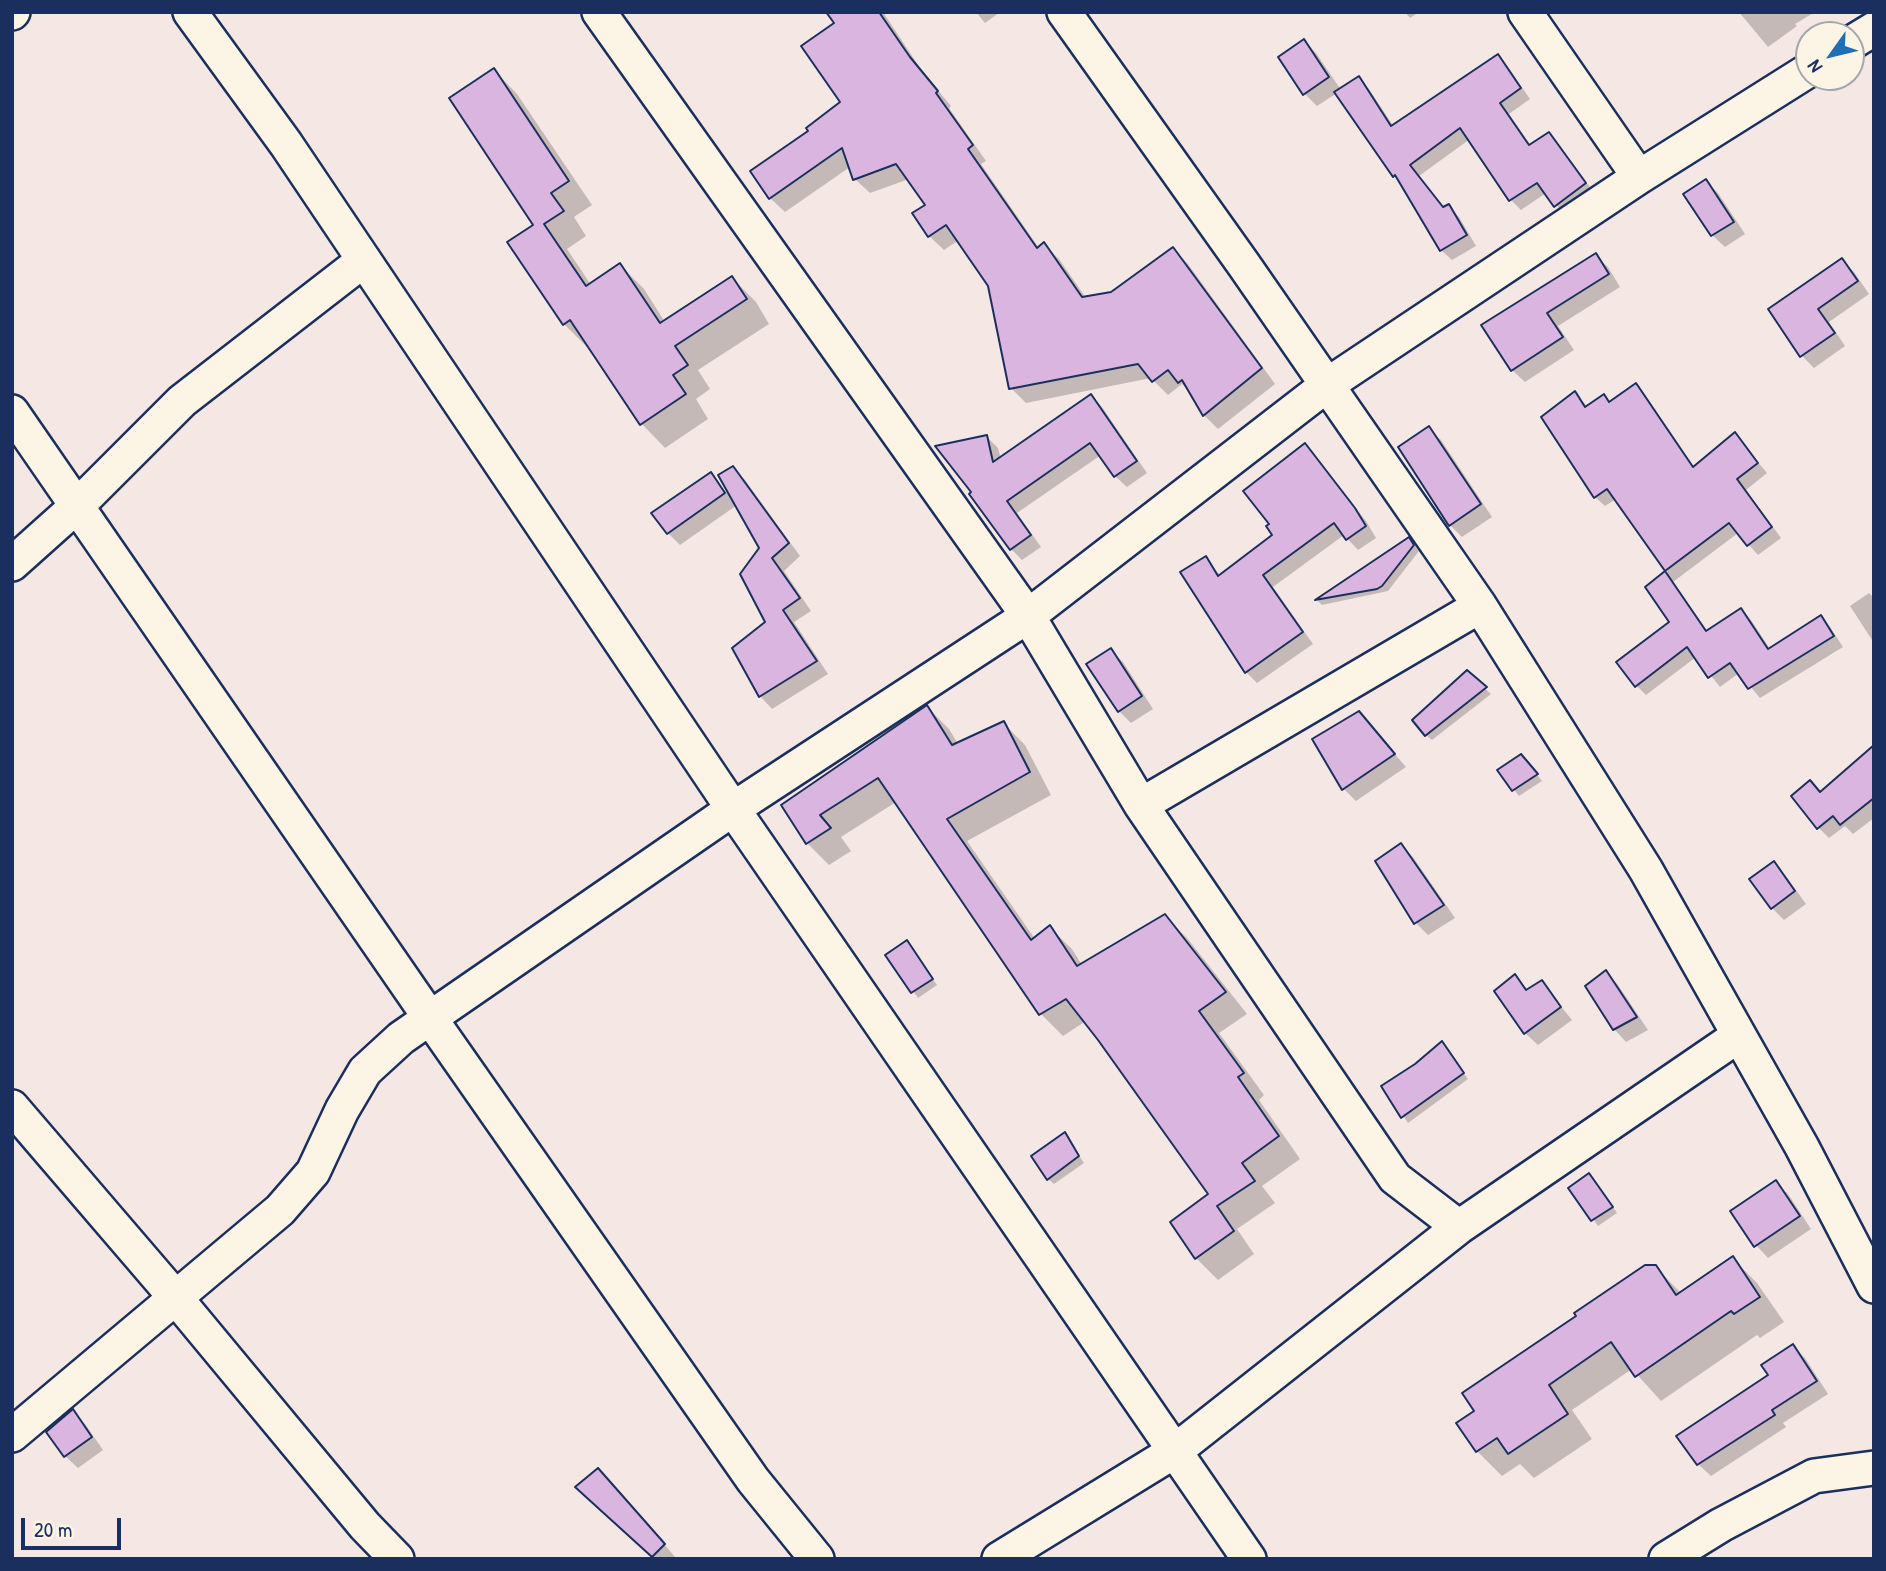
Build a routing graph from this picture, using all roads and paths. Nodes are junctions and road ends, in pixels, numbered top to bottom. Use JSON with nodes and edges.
{"nodes":[{"id":1,"x":190,"y":12,"type":"edge"},
{"id":2,"x":598,"y":12,"type":"edge"},
{"id":3,"x":1064,"y":12,"type":"edge"},
{"id":4,"x":1525,"y":12,"type":"edge"},
{"id":5,"x":1795,"y":79,"type":"edge"},
{"id":6,"x":1639,"y":177,"type":"junction"},
{"id":7,"x":364,"y":260,"type":"junction"},
{"id":8,"x":1327,"y":385,"type":"junction"},
{"id":9,"x":12,"y":412,"type":"edge"},
{"id":10,"x":78,"y":505,"type":"junction"},
{"id":11,"x":12,"y":564,"type":"edge"},
{"id":12,"x":1480,"y":606,"type":"junction"},
{"id":13,"x":1028,"y":616,"type":"junction"},
{"id":14,"x":1141,"y":805,"type":"junction"},
{"id":15,"x":733,"y":809,"type":"junction"},
{"id":16,"x":430,"y":1018,"type":"junction"},
{"id":17,"x":1738,"y":1036,"type":"junction"},
{"id":18,"x":12,"y":1108,"type":"edge"},
{"id":19,"x":1459,"y":1227,"type":"junction"},
{"id":20,"x":1874,"y":1286,"type":"edge"},
{"id":21,"x":175,"y":1297,"type":"junction"},
{"id":22,"x":12,"y":1435,"type":"edge"},
{"id":23,"x":1175,"y":1451,"type":"junction"},
{"id":24,"x":1874,"y":1468,"type":"edge"},
{"id":25,"x":397,"y":1559,"type":"edge"},
{"id":26,"x":817,"y":1559,"type":"edge"},
{"id":27,"x":999,"y":1559,"type":"edge"},
{"id":28,"x":1249,"y":1559,"type":"edge"},
{"id":29,"x":1666,"y":1559,"type":"edge"}],
"edges":[{"from":1,"to":7,"type":"street"},
{"from":2,"to":13,"type":"street"},
{"from":3,"to":8,"type":"street"},
{"from":4,"to":6,"type":"street"},
{"from":5,"to":6,"type":"street"},
{"from":6,"to":8,"type":"street"},
{"from":7,"to":10,"type":"street"},
{"from":7,"to":15,"type":"street"},
{"from":8,"to":12,"type":"street"},
{"from":8,"to":13,"type":"street"},
{"from":9,"to":10,"type":"street"},
{"from":10,"to":11,"type":"street"},
{"from":10,"to":16,"type":"street"},
{"from":12,"to":14,"type":"street"},
{"from":12,"to":17,"type":"street"},
{"from":13,"to":14,"type":"street"},
{"from":13,"to":15,"type":"street"},
{"from":14,"to":19,"type":"street"},
{"from":15,"to":16,"type":"street"},
{"from":15,"to":23,"type":"street"},
{"from":16,"to":21,"type":"street"},
{"from":16,"to":26,"type":"street"},
{"from":17,"to":19,"type":"street"},
{"from":17,"to":20,"type":"street"},
{"from":18,"to":21,"type":"street"},
{"from":19,"to":23,"type":"street"},
{"from":21,"to":22,"type":"street"},
{"from":21,"to":25,"type":"street"},
{"from":23,"to":27,"type":"street"},
{"from":23,"to":28,"type":"street"},
{"from":24,"to":29,"type":"street"}]}
